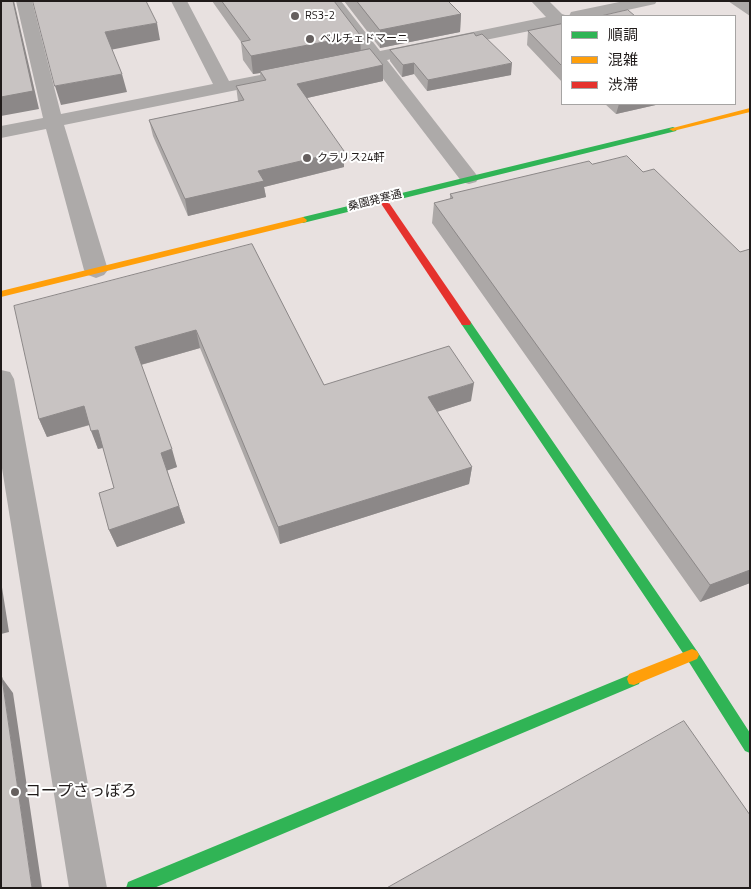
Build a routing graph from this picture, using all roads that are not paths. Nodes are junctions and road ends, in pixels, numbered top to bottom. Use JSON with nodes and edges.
{"nodes":[{"id":1,"x":24,"y":1,"type":"edge"},
{"id":2,"x":179,"y":1,"type":"edge"},
{"id":3,"x":332,"y":1,"type":"edge"},
{"id":4,"x":539,"y":1,"type":"edge"},
{"id":5,"x":649,"y":1,"type":"edge"},
{"id":6,"x":584,"y":15,"type":"edge"},
{"id":7,"x":561,"y":16,"type":"edge"},
{"id":8,"x":561,"y":20,"type":"edge"},
{"id":9,"x":376,"y":57,"type":"junction"},
{"id":10,"x":224,"y":88,"type":"junction"},
{"id":11,"x":750,"y":110,"type":"edge"},
{"id":12,"x":53,"y":121,"type":"junction"},
{"id":13,"x":1,"y":132,"type":"edge"},
{"id":14,"x":469,"y":178,"type":"junction"},
{"id":15,"x":382,"y":199,"type":"junction"},
{"id":16,"x":96,"y":270,"type":"junction"},
{"id":17,"x":1,"y":294,"type":"edge"},
{"id":18,"x":1,"y":379,"type":"edge"},
{"id":19,"x":692,"y":655,"type":"junction"},
{"id":20,"x":750,"y":746,"type":"edge"},
{"id":21,"x":88,"y":888,"type":"edge"},
{"id":22,"x":134,"y":888,"type":"edge"}],
"edges":[{"from":1,"to":12,"type":"street"},
{"from":2,"to":10,"type":"street"},
{"from":3,"to":9,"type":"street"},
{"from":4,"to":7,"type":"street"},
{"from":5,"to":6,"type":"street"},
{"from":8,"to":9,"type":"street"},
{"from":9,"to":10,"type":"street"},
{"from":9,"to":14,"type":"street"},
{"from":10,"to":12,"type":"street"},
{"from":11,"to":14,"type":"street","name":"桑園発寒通"},
{"from":12,"to":13,"type":"street"},
{"from":12,"to":16,"type":"street"},
{"from":14,"to":15,"type":"street","name":"桑園発寒通"},
{"from":15,"to":16,"type":"street","name":"桑園発寒通"},
{"from":15,"to":19,"type":"street"},
{"from":16,"to":17,"type":"street","name":"桑園発寒通"},
{"from":18,"to":21,"type":"street"},
{"from":19,"to":20,"type":"street"},
{"from":19,"to":22,"type":"street"}]}
